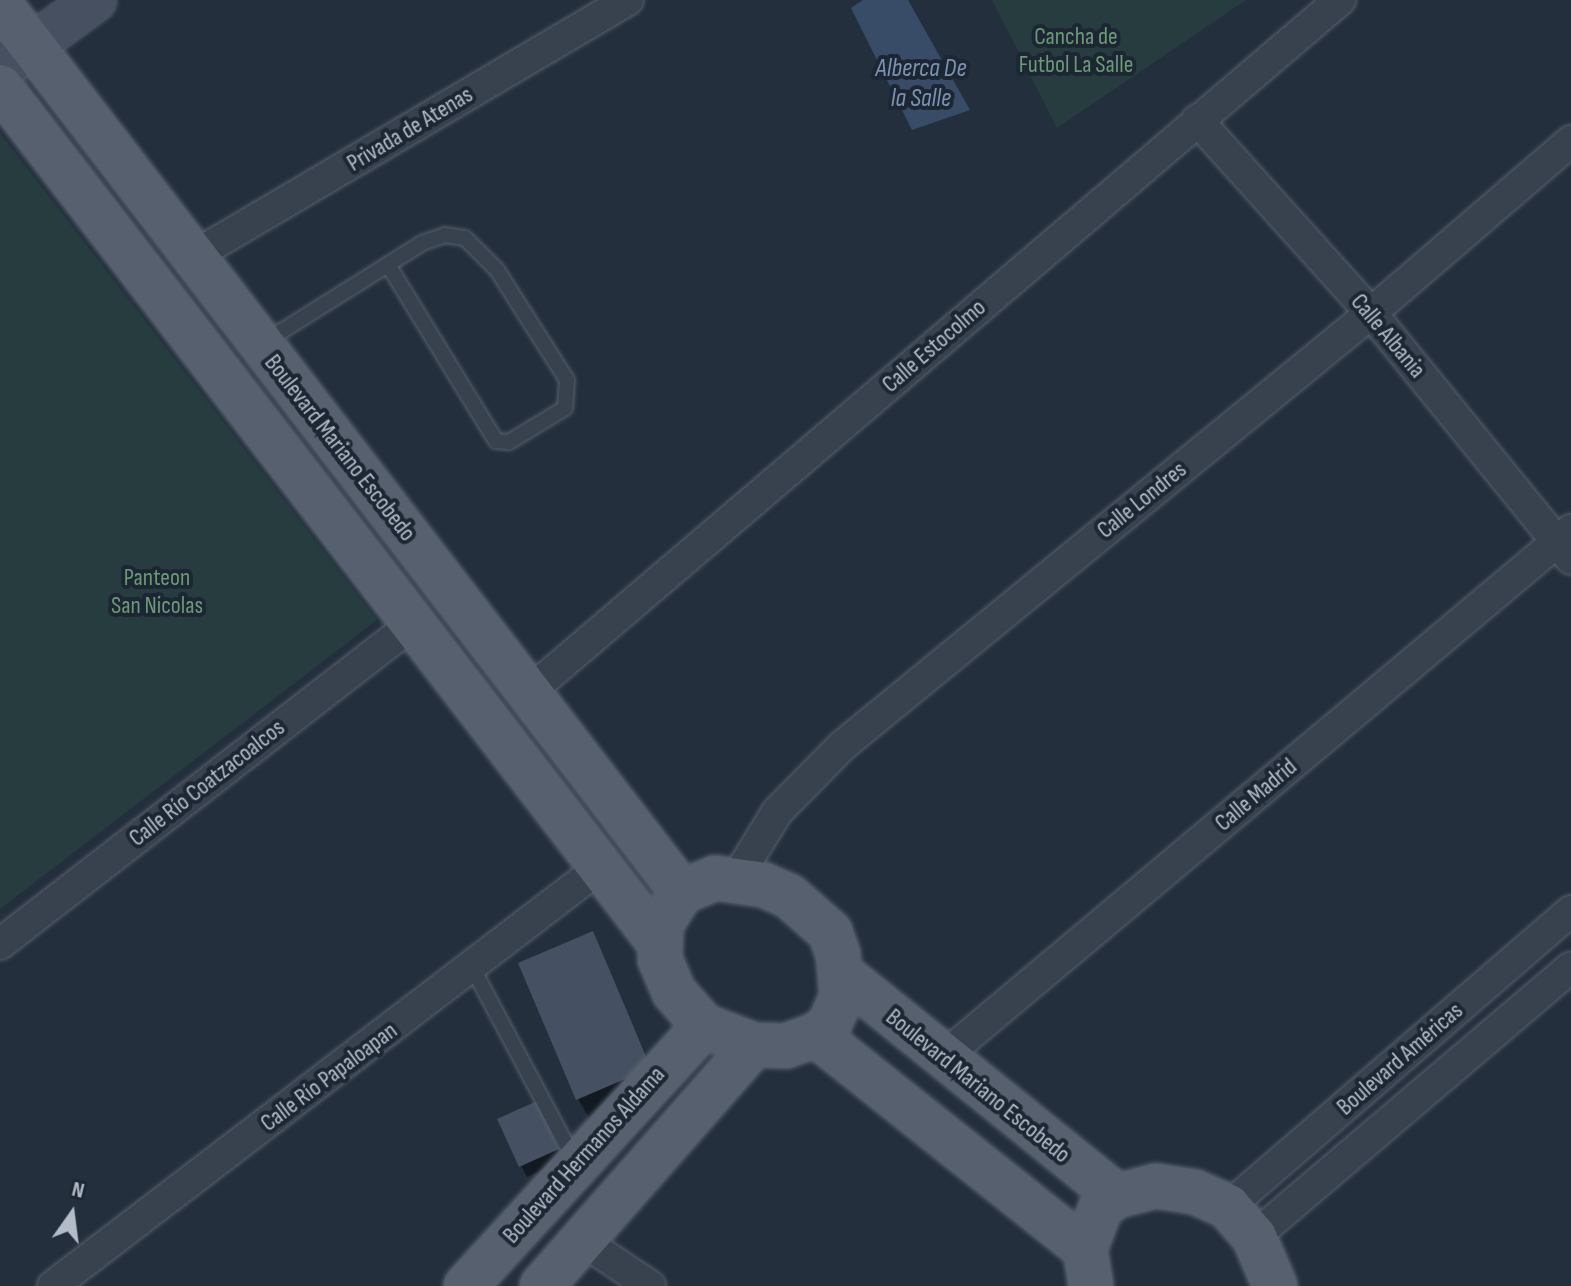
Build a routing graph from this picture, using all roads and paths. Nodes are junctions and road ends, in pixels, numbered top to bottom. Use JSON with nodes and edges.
{"nodes":[{"id":1,"x":95,"y":0,"type":"edge"},
{"id":2,"x":628,"y":0,"type":"edge"},
{"id":3,"x":1340,"y":0,"type":"edge"},
{"id":4,"x":2,"y":4,"type":"edge"},
{"id":5,"x":16,"y":57,"type":"edge"},
{"id":6,"x":0,"y":87,"type":"edge"},
{"id":7,"x":1197,"y":120,"type":"junction"},
{"id":8,"x":1571,"y":141,"type":"edge"},
{"id":9,"x":192,"y":257,"type":"junction"},
{"id":10,"x":388,"y":265,"type":"junction"},
{"id":11,"x":1371,"y":313,"type":"junction"},
{"id":12,"x":260,"y":345,"type":"junction"},
{"id":13,"x":1566,"y":544,"type":"edge"},
{"id":14,"x":414,"y":623,"type":"junction"},
{"id":15,"x":528,"y":693,"type":"junction"},
{"id":16,"x":602,"y":866,"type":"junction"},
{"id":17,"x":736,"y":879,"type":"junction"},
{"id":18,"x":682,"y":892,"type":"junction"},
{"id":19,"x":1571,"y":911,"type":"edge"},
{"id":20,"x":657,"y":940,"type":"junction"},
{"id":21,"x":0,"y":944,"type":"edge"},
{"id":22,"x":1571,"y":967,"type":"edge"},
{"id":23,"x":473,"y":969,"type":"junction"},
{"id":24,"x":842,"y":974,"type":"junction"},
{"id":25,"x":704,"y":1026,"type":"junction"},
{"id":26,"x":816,"y":1035,"type":"junction"},
{"id":27,"x":754,"y":1045,"type":"junction"},
{"id":28,"x":941,"y":1059,"type":"junction"},
{"id":29,"x":576,"y":1162,"type":"junction"},
{"id":30,"x":1117,"y":1196,"type":"junction"},
{"id":31,"x":1241,"y":1222,"type":"junction"},
{"id":32,"x":583,"y":1241,"type":"junction"},
{"id":33,"x":1088,"y":1267,"type":"edge"},
{"id":34,"x":53,"y":1286,"type":"edge"},
{"id":35,"x":466,"y":1286,"type":"edge"},
{"id":36,"x":542,"y":1286,"type":"edge"},
{"id":37,"x":650,"y":1286,"type":"edge"},
{"id":38,"x":1275,"y":1286,"type":"edge"}],
"edges":[{"from":1,"to":5,"type":"street"},
{"from":2,"to":9,"type":"street","name":"Privada de Atenas"},
{"from":3,"to":7,"type":"street","name":"Calle Estocolmo"},
{"from":4,"to":5,"type":"main road","name":"Boulevard Mariano Escobedo"},
{"from":5,"to":9,"type":"main road","name":"Boulevard Mariano Escobedo"},
{"from":6,"to":14,"type":"main road","name":"Boulevard Mariano Escobedo"},
{"from":7,"to":11,"type":"street","name":"Calle Albania"},
{"from":7,"to":15,"type":"street","name":"Calle Estocolmo"},
{"from":8,"to":11,"type":"street","name":"Calle Londres"},
{"from":9,"to":12,"type":"main road","name":"Boulevard Mariano Escobedo"},
{"from":10,"to":10,"type":"lane"},
{"from":10,"to":12,"type":"lane"},
{"from":11,"to":13,"type":"street","name":"Calle Albania"},
{"from":11,"to":17,"type":"street","name":"Calle Londres"},
{"from":12,"to":15,"type":"main road","name":"Boulevard Mariano Escobedo"},
{"from":13,"to":28,"type":"street","name":"Calle Madrid"},
{"from":14,"to":16,"type":"main road","name":"Boulevard Mariano Escobedo"},
{"from":14,"to":21,"type":"street","name":"Calle Río Coatzacoalcos"},
{"from":15,"to":18,"type":"main road","name":"Boulevard Mariano Escobedo"},
{"from":16,"to":20,"type":"main road","name":"Boulevard Mariano Escobedo"},
{"from":16,"to":23,"type":"street","name":"Calle Río Papaloapan"},
{"from":17,"to":18,"type":"main road"},
{"from":17,"to":24,"type":"main road"},
{"from":18,"to":20,"type":"main road"},
{"from":19,"to":31,"type":"street","name":"Boulevard Américas"},
{"from":20,"to":25,"type":"main road"},
{"from":22,"to":31,"type":"street","name":"Boulevard Américas"},
{"from":23,"to":29,"type":"lane"},
{"from":23,"to":34,"type":"street","name":"Calle Río Papaloapan"},
{"from":24,"to":26,"type":"main road"},
{"from":24,"to":28,"type":"main road","name":"Boulevard Mariano Escobedo"},
{"from":25,"to":27,"type":"main road"},
{"from":25,"to":29,"type":"main road","name":"Boulevard Hermanos Aldama"},
{"from":26,"to":27,"type":"main road"},
{"from":26,"to":33,"type":"main road"},
{"from":27,"to":32,"type":"main road"},
{"from":28,"to":30,"type":"main road","name":"Boulevard Mariano Escobedo"},
{"from":29,"to":35,"type":"main road","name":"Boulevard Hermanos Aldama"},
{"from":30,"to":31,"type":"main road"},
{"from":30,"to":33,"type":"main road"},
{"from":31,"to":38,"type":"main road"},
{"from":32,"to":36,"type":"main road"},
{"from":32,"to":37,"type":"street"}]}
